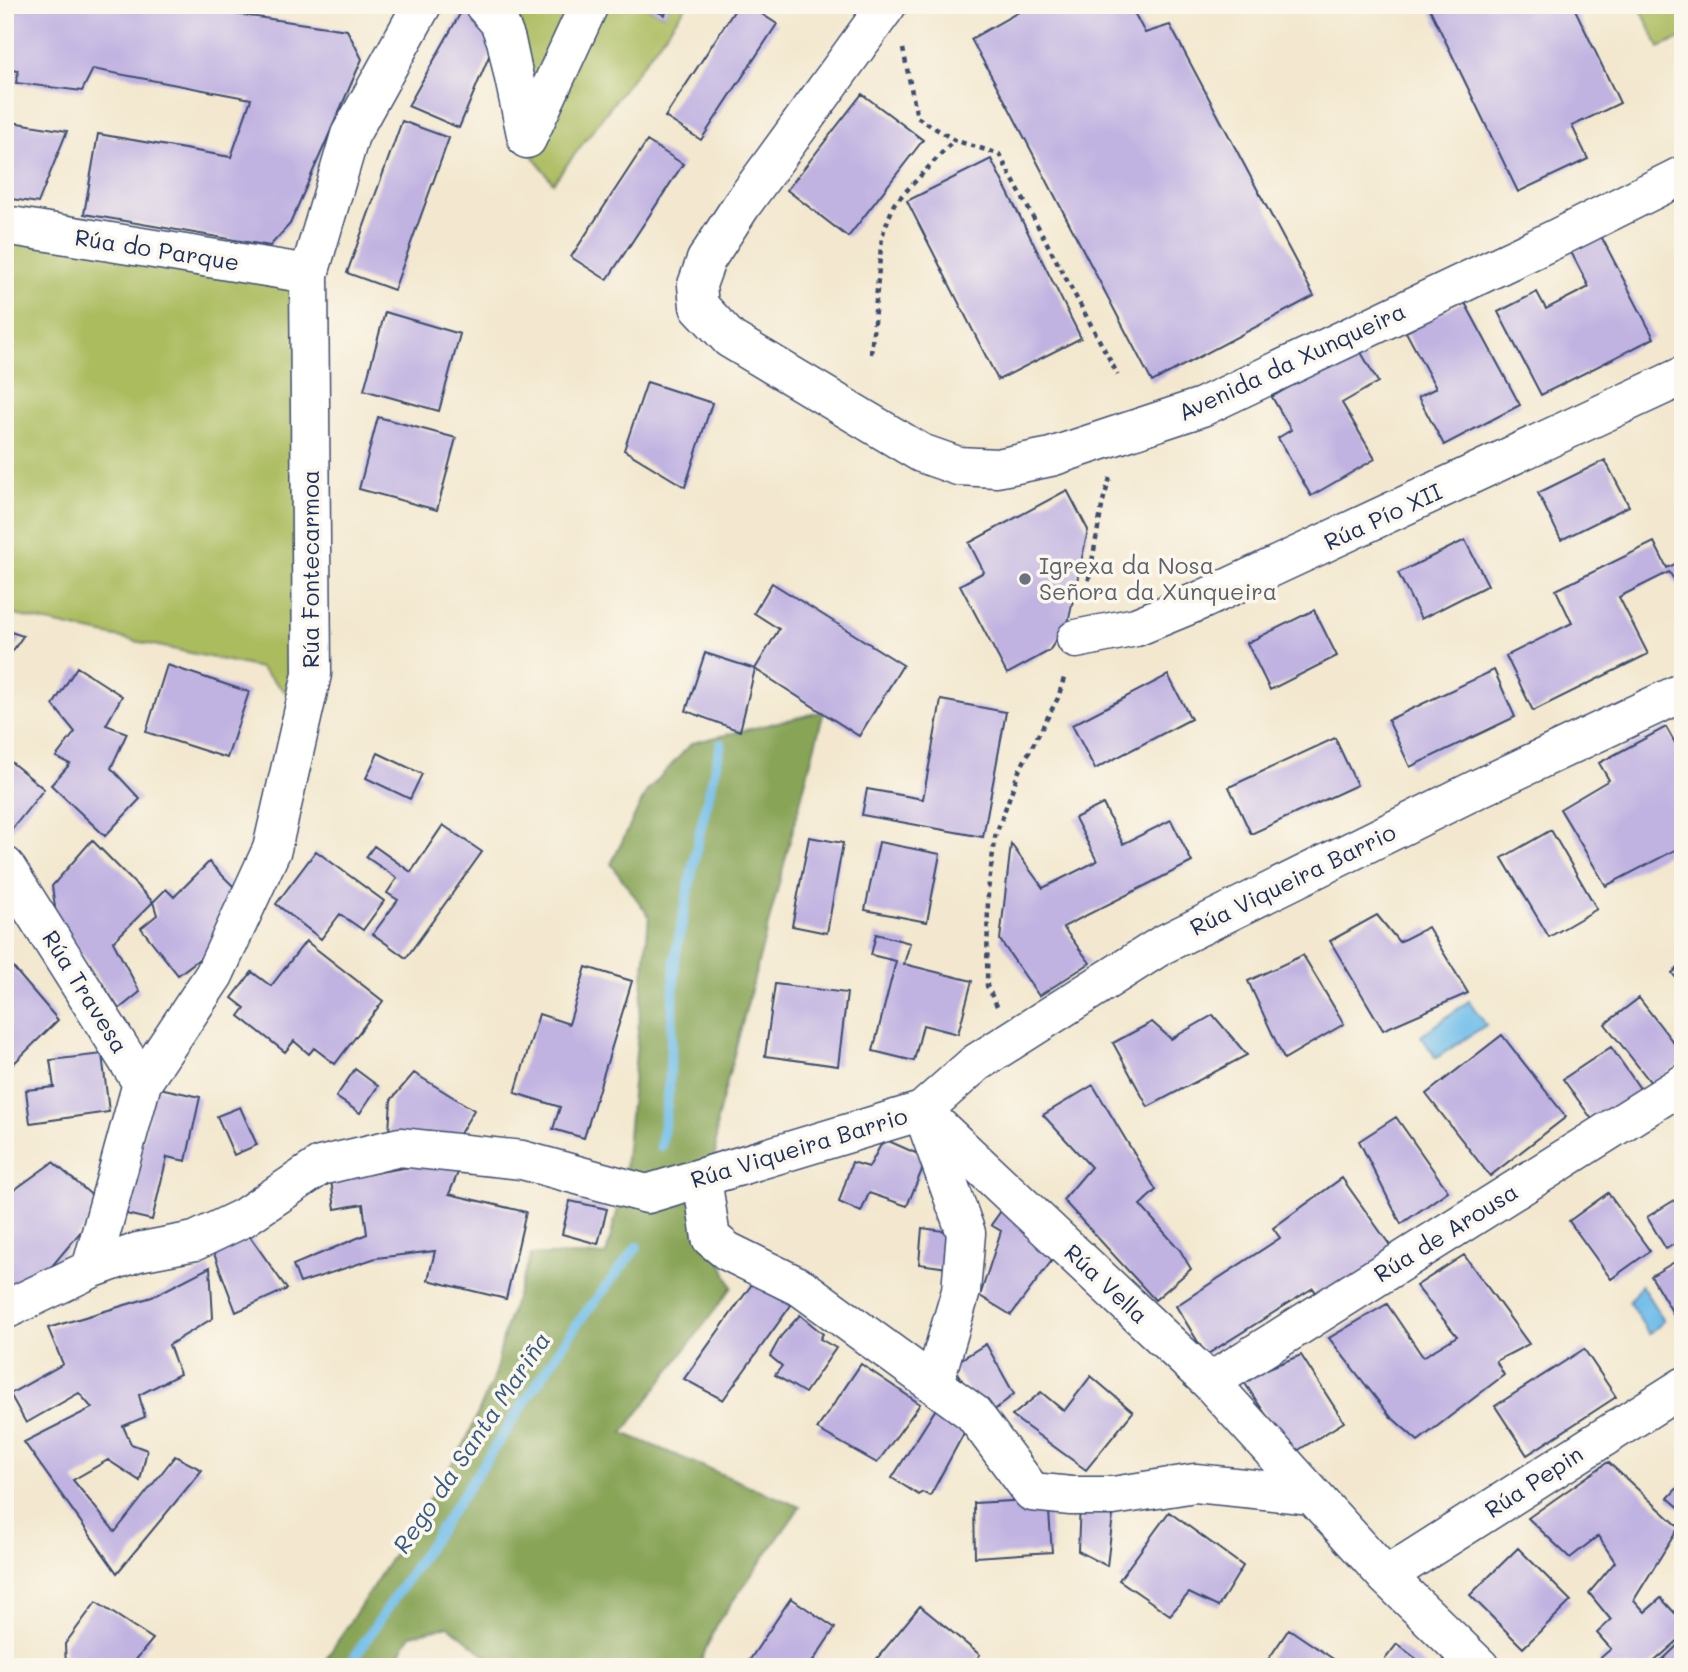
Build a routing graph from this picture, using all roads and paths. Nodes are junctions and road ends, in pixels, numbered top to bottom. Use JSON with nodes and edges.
{"nodes":[{"id":1,"x":422,"y":5,"type":"edge"},
{"id":2,"x":484,"y":5,"type":"edge"},
{"id":3,"x":589,"y":5,"type":"edge"},
{"id":4,"x":887,"y":5,"type":"edge"},
{"id":5,"x":901,"y":40,"type":"dead end"},
{"id":6,"x":954,"y":140,"type":"junction"},
{"id":7,"x":1683,"y":175,"type":"edge"},
{"id":8,"x":5,"y":225,"type":"edge"},
{"id":9,"x":309,"y":274,"type":"junction"},
{"id":10,"x":870,"y":354,"type":"dead end"},
{"id":11,"x":1118,"y":375,"type":"dead end"},
{"id":12,"x":1683,"y":376,"type":"edge"},
{"id":13,"x":1111,"y":475,"type":"dead end"},
{"id":14,"x":1076,"y":639,"type":"junction"},
{"id":15,"x":1683,"y":692,"type":"edge"},
{"id":16,"x":5,"y":866,"type":"edge"},
{"id":17,"x":1013,"y":1039,"type":"junction"},
{"id":18,"x":142,"y":1083,"type":"junction"},
{"id":19,"x":1683,"y":1084,"type":"edge"},
{"id":20,"x":922,"y":1111,"type":"junction"},
{"id":21,"x":702,"y":1178,"type":"junction"},
{"id":22,"x":91,"y":1269,"type":"junction"},
{"id":23,"x":5,"y":1310,"type":"edge"},
{"id":24,"x":1210,"y":1381,"type":"junction"},
{"id":25,"x":934,"y":1383,"type":"junction"},
{"id":26,"x":1683,"y":1387,"type":"edge"},
{"id":27,"x":1312,"y":1495,"type":"junction"},
{"id":28,"x":1386,"y":1576,"type":"junction"},
{"id":29,"x":1480,"y":1667,"type":"edge"}],
"edges":[{"from":1,"to":9,"type":"street","name":"Rúa Fontecarmoa"},
{"from":2,"to":3,"type":"street"},
{"from":4,"to":7,"type":"street","name":"Avenida da Xunqueira"},
{"from":5,"to":6,"type":"path"},
{"from":6,"to":10,"type":"path"},
{"from":6,"to":11,"type":"path"},
{"from":8,"to":9,"type":"street","name":"Rúa do Parque"},
{"from":9,"to":18,"type":"street","name":"Rúa Fontecarmoa"},
{"from":12,"to":14,"type":"street","name":"Rúa Pío XII"},
{"from":13,"to":14,"type":"path"},
{"from":14,"to":17,"type":"path"},
{"from":15,"to":17,"type":"street","name":"Rúa Viqueira Barrio"},
{"from":16,"to":18,"type":"street","name":"Rúa Travesa"},
{"from":17,"to":20,"type":"street","name":"Rúa Viqueira Barrio"},
{"from":18,"to":22,"type":"street","name":"Rúa Fontecarmoa"},
{"from":19,"to":24,"type":"street","name":"Rúa de Arousa"},
{"from":20,"to":21,"type":"street","name":"Rúa Viqueira Barrio"},
{"from":20,"to":24,"type":"street","name":"Rúa Vella"},
{"from":20,"to":25,"type":"street"},
{"from":21,"to":22,"type":"street","name":"Rúa Viqueira Barrio"},
{"from":21,"to":25,"type":"street"},
{"from":22,"to":23,"type":"street"},
{"from":24,"to":27,"type":"street","name":"Rúa Vella"},
{"from":25,"to":27,"type":"street"},
{"from":26,"to":28,"type":"street","name":"Rúa Pepin"},
{"from":27,"to":28,"type":"street","name":"Rúa Vella"},
{"from":28,"to":29,"type":"street","name":"Rúa Vella"}]}
